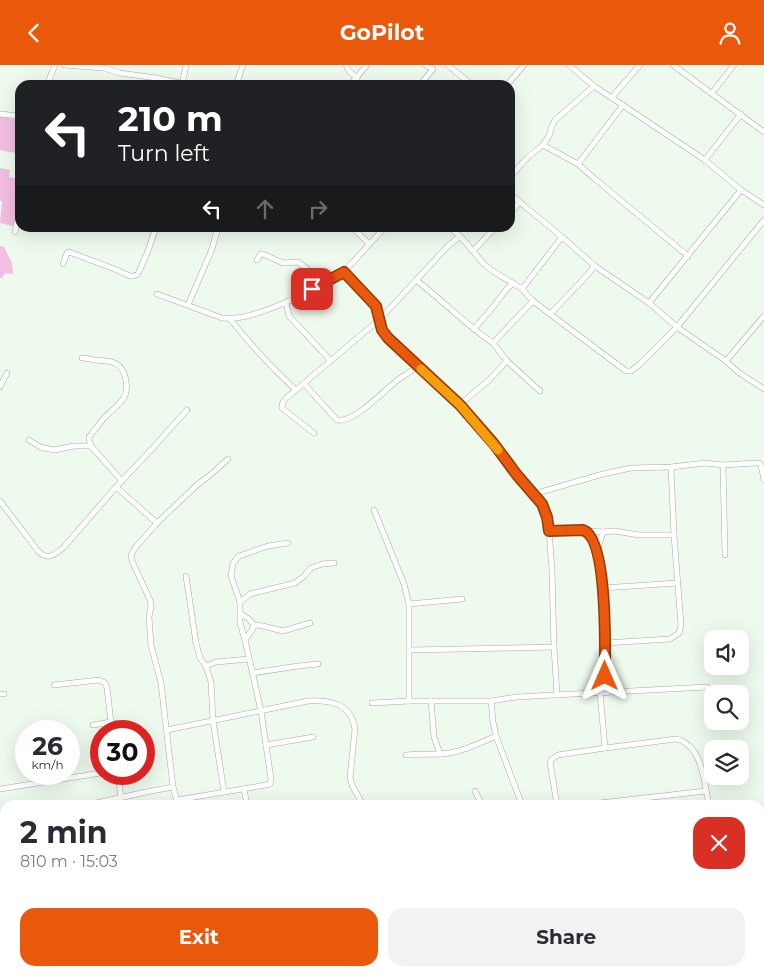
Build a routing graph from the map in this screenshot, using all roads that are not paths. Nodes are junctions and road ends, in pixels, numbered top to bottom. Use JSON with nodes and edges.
{"nodes":[{"id":1,"x":55,"y":65,"type":"edge"},
{"id":2,"x":64,"y":65,"type":"edge"},
{"id":3,"x":186,"y":65,"type":"edge"},
{"id":4,"x":243,"y":65,"type":"edge"},
{"id":5,"x":346,"y":65,"type":"edge"},
{"id":6,"x":367,"y":65,"type":"edge"},
{"id":7,"x":425,"y":65,"type":"edge"},
{"id":8,"x":438,"y":65,"type":"edge"},
{"id":9,"x":448,"y":65,"type":"edge"},
{"id":10,"x":524,"y":65,"type":"edge"},
{"id":11,"x":569,"y":65,"type":"edge"},
{"id":12,"x":640,"y":65,"type":"edge"},
{"id":13,"x":673,"y":65,"type":"edge"},
{"id":14,"x":734,"y":65,"type":"edge"},
{"id":15,"x":433,"y":69,"type":"junction"},
{"id":16,"x":356,"y":78,"type":"joint"},
{"id":17,"x":49,"y":80,"type":"edge"},
{"id":18,"x":165,"y":80,"type":"edge"},
{"id":19,"x":183,"y":80,"type":"edge"},
{"id":20,"x":238,"y":80,"type":"edge"},
{"id":21,"x":424,"y":80,"type":"edge"},
{"id":22,"x":466,"y":80,"type":"edge"},
{"id":23,"x":511,"y":80,"type":"edge"},
{"id":24,"x":594,"y":86,"type":"junction"},
{"id":25,"x":712,"y":93,"type":"junction"},
{"id":26,"x":612,"y":97,"type":"junction"},
{"id":27,"x":624,"y":105,"type":"junction"},
{"id":28,"x":0,"y":113,"type":"edge"},
{"id":29,"x":741,"y":114,"type":"junction"},
{"id":30,"x":15,"y":115,"type":"edge"},
{"id":31,"x":764,"y":132,"type":"edge"},
{"id":32,"x":543,"y":145,"type":"junction"},
{"id":33,"x":705,"y":160,"type":"junction"},
{"id":34,"x":578,"y":164,"type":"junction"},
{"id":35,"x":515,"y":171,"type":"edge"},
{"id":36,"x":741,"y":190,"type":"junction"},
{"id":37,"x":515,"y":199,"type":"edge"},
{"id":38,"x":519,"y":203,"type":"junction"},
{"id":39,"x":764,"y":205,"type":"edge"},
{"id":40,"x":515,"y":207,"type":"edge"},
{"id":41,"x":764,"y":220,"type":"edge"},
{"id":42,"x":15,"y":228,"type":"edge"},
{"id":43,"x":14,"y":232,"type":"dead end"},
{"id":44,"x":154,"y":232,"type":"edge"},
{"id":45,"x":217,"y":232,"type":"edge"},
{"id":46,"x":357,"y":232,"type":"edge"},
{"id":47,"x":380,"y":232,"type":"edge"},
{"id":48,"x":455,"y":232,"type":"edge"},
{"id":49,"x":491,"y":232,"type":"edge"},
{"id":50,"x":460,"y":236,"type":"junction"},
{"id":51,"x":562,"y":237,"type":"junction"},
{"id":52,"x":369,"y":244,"type":"junction"},
{"id":53,"x":473,"y":251,"type":"junction"},
{"id":54,"x":688,"y":256,"type":"junction"},
{"id":55,"x":257,"y":260,"type":"dead end"},
{"id":56,"x":63,"y":264,"type":"dead end"},
{"id":57,"x":595,"y":266,"type":"junction"},
{"id":58,"x":344,"y":272,"type":"junction"},
{"id":59,"x":416,"y":280,"type":"junction"},
{"id":60,"x":324,"y":283,"type":"junction"},
{"id":61,"x":513,"y":283,"type":"junction"},
{"id":62,"x":522,"y":289,"type":"junction"},
{"id":63,"x":157,"y":294,"type":"dead end"},
{"id":64,"x":533,"y":301,"type":"junction"},
{"id":65,"x":286,"y":303,"type":"junction"},
{"id":66,"x":649,"y":303,"type":"junction"},
{"id":67,"x":188,"y":305,"type":"junction"},
{"id":68,"x":550,"y":314,"type":"junction"},
{"id":69,"x":764,"y":316,"type":"edge"},
{"id":70,"x":230,"y":319,"type":"junction"},
{"id":71,"x":380,"y":319,"type":"junction"},
{"id":72,"x":676,"y":327,"type":"junction"},
{"id":73,"x":474,"y":329,"type":"junction"},
{"id":74,"x":493,"y":343,"type":"junction"},
{"id":75,"x":82,"y":358,"type":"dead end"},
{"id":76,"x":331,"y":361,"type":"junction"},
{"id":77,"x":507,"y":361,"type":"junction"},
{"id":78,"x":726,"y":361,"type":"junction"},
{"id":79,"x":418,"y":366,"type":"junction"},
{"id":80,"x":7,"y":373,"type":"dead end"},
{"id":81,"x":304,"y":383,"type":"junction"},
{"id":82,"x":0,"y":387,"type":"edge"},
{"id":83,"x":764,"y":389,"type":"edge"},
{"id":84,"x":296,"y":390,"type":"junction"},
{"id":85,"x":540,"y":391,"type":"dead end"},
{"id":86,"x":460,"y":405,"type":"junction"},
{"id":87,"x":187,"y":410,"type":"dead end"},
{"id":88,"x":314,"y":433,"type":"dead end"},
{"id":89,"x":29,"y":440,"type":"dead end"},
{"id":90,"x":91,"y":446,"type":"junction"},
{"id":91,"x":228,"y":459,"type":"dead end"},
{"id":92,"x":723,"y":465,"type":"junction"},
{"id":93,"x":671,"y":467,"type":"junction"},
{"id":94,"x":764,"y":480,"type":"edge"},
{"id":95,"x":122,"y":481,"type":"junction"},
{"id":96,"x":116,"y":487,"type":"junction"},
{"id":97,"x":534,"y":493,"type":"junction"},
{"id":98,"x":0,"y":501,"type":"edge"},
{"id":99,"x":374,"y":510,"type":"dead end"},
{"id":100,"x":157,"y":523,"type":"junction"},
{"id":101,"x":549,"y":531,"type":"junction"},
{"id":102,"x":587,"y":531,"type":"junction"},
{"id":103,"x":603,"y":533,"type":"junction"},
{"id":104,"x":674,"y":535,"type":"junction"},
{"id":105,"x":288,"y":543,"type":"dead end"},
{"id":106,"x":597,"y":552,"type":"junction"},
{"id":107,"x":724,"y":555,"type":"dead end"},
{"id":108,"x":334,"y":563,"type":"dead end"},
{"id":109,"x":186,"y":577,"type":"dead end"},
{"id":110,"x":678,"y":583,"type":"junction"},
{"id":111,"x":603,"y":588,"type":"junction"},
{"id":112,"x":462,"y":599,"type":"dead end"},
{"id":113,"x":240,"y":602,"type":"junction"},
{"id":114,"x":409,"y":604,"type":"junction"},
{"id":115,"x":241,"y":613,"type":"junction"},
{"id":116,"x":310,"y":623,"type":"dead end"},
{"id":117,"x":254,"y":625,"type":"junction"},
{"id":118,"x":245,"y":640,"type":"junction"},
{"id":119,"x":605,"y":643,"type":"junction"},
{"id":120,"x":554,"y":647,"type":"junction"},
{"id":121,"x":410,"y":650,"type":"junction"},
{"id":122,"x":250,"y":659,"type":"junction"},
{"id":123,"x":318,"y":664,"type":"dead end"},
{"id":124,"x":206,"y":666,"type":"junction"},
{"id":125,"x":253,"y":673,"type":"junction"},
{"id":126,"x":54,"y":685,"type":"dead end"},
{"id":127,"x":704,"y":687,"type":"edge"},
{"id":128,"x":603,"y":693,"type":"junction"},
{"id":129,"x":557,"y":695,"type":"junction"},
{"id":130,"x":409,"y":701,"type":"junction"},
{"id":131,"x":431,"y":701,"type":"junction"},
{"id":132,"x":491,"y":701,"type":"junction"},
{"id":133,"x":372,"y":703,"type":"dead end"},
{"id":134,"x":261,"y":711,"type":"junction"},
{"id":135,"x":111,"y":720,"type":"edge"},
{"id":136,"x":213,"y":721,"type":"junction"},
{"id":137,"x":167,"y":730,"type":"junction"},
{"id":138,"x":496,"y":736,"type":"junction"},
{"id":139,"x":313,"y":737,"type":"dead end"},
{"id":140,"x":266,"y":745,"type":"junction"},
{"id":141,"x":605,"y":747,"type":"junction"},
{"id":142,"x":440,"y":754,"type":"junction"},
{"id":143,"x":406,"y":755,"type":"dead end"},
{"id":144,"x":90,"y":775,"type":"edge"},
{"id":145,"x":119,"y":785,"type":"edge"},
{"id":146,"x":173,"y":787,"type":"junction"},
{"id":147,"x":0,"y":789,"type":"edge"},
{"id":148,"x":244,"y":789,"type":"junction"},
{"id":149,"x":475,"y":791,"type":"dead end"},
{"id":150,"x":706,"y":791,"type":"junction"},
{"id":151,"x":224,"y":792,"type":"junction"},
{"id":152,"x":121,"y":798,"type":"junction"},
{"id":153,"x":111,"y":800,"type":"edge"},
{"id":154,"x":176,"y":800,"type":"edge"},
{"id":155,"x":186,"y":800,"type":"edge"},
{"id":156,"x":246,"y":800,"type":"edge"},
{"id":157,"x":360,"y":800,"type":"edge"},
{"id":158,"x":480,"y":800,"type":"edge"},
{"id":159,"x":520,"y":800,"type":"edge"},
{"id":160,"x":556,"y":800,"type":"edge"},
{"id":161,"x":626,"y":800,"type":"edge"},
{"id":162,"x":708,"y":800,"type":"edge"}],
"edges":[{"from":1,"to":17,"type":"street"},
{"from":2,"to":18,"type":"street"},
{"from":3,"to":19,"type":"street"},
{"from":4,"to":20,"type":"street"},
{"from":5,"to":16,"type":"street"},
{"from":6,"to":16,"type":"street"},
{"from":7,"to":15,"type":"street"},
{"from":8,"to":15,"type":"street"},
{"from":9,"to":22,"type":"street"},
{"from":10,"to":23,"type":"street"},
{"from":11,"to":24,"type":"street"},
{"from":12,"to":26,"type":"street"},
{"from":13,"to":25,"type":"street"},
{"from":14,"to":25,"type":"street"},
{"from":15,"to":21,"type":"street"},
{"from":24,"to":26,"type":"street"},
{"from":24,"to":32,"type":"street"},
{"from":25,"to":29,"type":"street"},
{"from":26,"to":27,"type":"street"},
{"from":27,"to":33,"type":"street"},
{"from":27,"to":34,"type":"street"},
{"from":28,"to":30,"type":"street"},
{"from":29,"to":31,"type":"street"},
{"from":29,"to":33,"type":"street"},
{"from":32,"to":34,"type":"street"},
{"from":32,"to":35,"type":"street"},
{"from":33,"to":36,"type":"street"},
{"from":34,"to":54,"type":"street"},
{"from":36,"to":39,"type":"street"},
{"from":36,"to":54,"type":"street"},
{"from":37,"to":38,"type":"street"},
{"from":38,"to":40,"type":"street"},
{"from":38,"to":51,"type":"street"},
{"from":41,"to":72,"type":"street"},
{"from":42,"to":43,"type":"street"},
{"from":44,"to":56,"type":"street"},
{"from":45,"to":67,"type":"street"},
{"from":46,"to":52,"type":"street"},
{"from":47,"to":52,"type":"street"},
{"from":48,"to":50,"type":"street"},
{"from":49,"to":53,"type":"street"},
{"from":50,"to":53,"type":"street"},
{"from":50,"to":59,"type":"street"},
{"from":51,"to":57,"type":"street"},
{"from":51,"to":62,"type":"street"},
{"from":52,"to":58,"type":"street"},
{"from":53,"to":61,"type":"street"},
{"from":54,"to":66,"type":"street"},
{"from":55,"to":60,"type":"street"},
{"from":57,"to":66,"type":"street"},
{"from":57,"to":68,"type":"street"},
{"from":58,"to":60,"type":"street"},
{"from":58,"to":71,"type":"street"},
{"from":59,"to":71,"type":"street"},
{"from":59,"to":73,"type":"street"},
{"from":60,"to":65,"type":"street"},
{"from":61,"to":62,"type":"street"},
{"from":61,"to":73,"type":"street"},
{"from":62,"to":64,"type":"street"},
{"from":63,"to":67,"type":"street"},
{"from":64,"to":68,"type":"street"},
{"from":64,"to":74,"type":"street"},
{"from":65,"to":70,"type":"street"},
{"from":65,"to":76,"type":"street"},
{"from":66,"to":72,"type":"street"},
{"from":67,"to":70,"type":"street"},
{"from":68,"to":72,"type":"street"},
{"from":69,"to":78,"type":"street"},
{"from":70,"to":84,"type":"street"},
{"from":71,"to":76,"type":"street"},
{"from":71,"to":79,"type":"street"},
{"from":72,"to":78,"type":"street"},
{"from":73,"to":74,"type":"street"},
{"from":74,"to":77,"type":"street"},
{"from":75,"to":90,"type":"street"},
{"from":76,"to":81,"type":"street"},
{"from":77,"to":85,"type":"street"},
{"from":77,"to":86,"type":"street"},
{"from":78,"to":83,"type":"street"},
{"from":79,"to":81,"type":"street"},
{"from":79,"to":86,"type":"street"},
{"from":80,"to":82,"type":"street"},
{"from":81,"to":84,"type":"street"},
{"from":84,"to":88,"type":"street"},
{"from":86,"to":97,"type":"street"},
{"from":87,"to":95,"type":"street"},
{"from":89,"to":90,"type":"street"},
{"from":90,"to":95,"type":"street"},
{"from":91,"to":100,"type":"street"},
{"from":92,"to":93,"type":"street"},
{"from":92,"to":94,"type":"street"},
{"from":92,"to":107,"type":"street"},
{"from":93,"to":97,"type":"street"},
{"from":93,"to":104,"type":"street"},
{"from":95,"to":96,"type":"street"},
{"from":96,"to":98,"type":"street"},
{"from":96,"to":100,"type":"street"},
{"from":97,"to":101,"type":"street"},
{"from":99,"to":114,"type":"street"},
{"from":100,"to":137,"type":"street"},
{"from":101,"to":102,"type":"street"},
{"from":101,"to":120,"type":"street"},
{"from":102,"to":103,"type":"street"},
{"from":102,"to":106,"type":"street"},
{"from":103,"to":104,"type":"street"},
{"from":103,"to":106,"type":"street"},
{"from":104,"to":110,"type":"street"},
{"from":105,"to":113,"type":"street"},
{"from":106,"to":111,"type":"street"},
{"from":108,"to":113,"type":"street"},
{"from":109,"to":124,"type":"street"},
{"from":110,"to":111,"type":"street"},
{"from":110,"to":119,"type":"street"},
{"from":111,"to":119,"type":"street"},
{"from":112,"to":114,"type":"street"},
{"from":113,"to":115,"type":"street"},
{"from":114,"to":121,"type":"street"},
{"from":115,"to":117,"type":"street"},
{"from":115,"to":118,"type":"street"},
{"from":116,"to":117,"type":"street"},
{"from":117,"to":118,"type":"street"},
{"from":118,"to":122,"type":"street"},
{"from":119,"to":128,"type":"street"},
{"from":120,"to":121,"type":"street"},
{"from":120,"to":129,"type":"street"},
{"from":121,"to":130,"type":"street"},
{"from":122,"to":124,"type":"street"},
{"from":122,"to":125,"type":"street"},
{"from":123,"to":125,"type":"street"},
{"from":124,"to":136,"type":"street"},
{"from":125,"to":134,"type":"street"},
{"from":126,"to":135,"type":"street"},
{"from":127,"to":128,"type":"street"},
{"from":128,"to":129,"type":"street"},
{"from":128,"to":141,"type":"street"},
{"from":129,"to":132,"type":"street"},
{"from":130,"to":131,"type":"street"},
{"from":130,"to":133,"type":"street"},
{"from":131,"to":132,"type":"street"},
{"from":131,"to":142,"type":"street"},
{"from":132,"to":138,"type":"street"},
{"from":134,"to":136,"type":"street"},
{"from":134,"to":140,"type":"street"},
{"from":134,"to":157,"type":"street"},
{"from":136,"to":137,"type":"street"},
{"from":136,"to":151,"type":"street"},
{"from":137,"to":146,"type":"street"},
{"from":138,"to":142,"type":"street"},
{"from":138,"to":159,"type":"street"},
{"from":139,"to":140,"type":"street"},
{"from":140,"to":148,"type":"street"},
{"from":141,"to":150,"type":"street"},
{"from":141,"to":160,"type":"street"},
{"from":142,"to":143,"type":"street"},
{"from":144,"to":147,"type":"street"},
{"from":145,"to":152,"type":"street"},
{"from":146,"to":152,"type":"street"},
{"from":146,"to":154,"type":"street"},
{"from":148,"to":151,"type":"street"},
{"from":148,"to":156,"type":"street"},
{"from":149,"to":158,"type":"street"},
{"from":150,"to":161,"type":"street"},
{"from":150,"to":162,"type":"street"},
{"from":151,"to":155,"type":"street"},
{"from":152,"to":153,"type":"street"}]}
